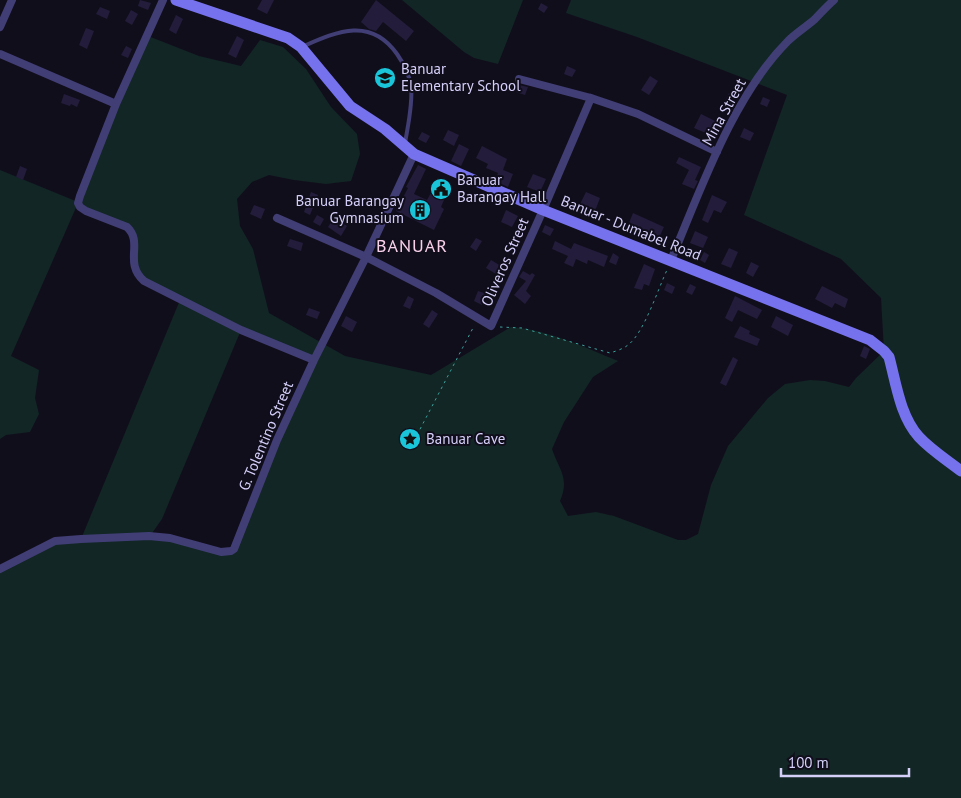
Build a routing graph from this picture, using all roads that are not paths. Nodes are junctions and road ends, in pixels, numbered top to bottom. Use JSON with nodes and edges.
{"nodes":[{"id":1,"x":12,"y":0,"type":"edge"},
{"id":2,"x":163,"y":0,"type":"edge"},
{"id":3,"x":176,"y":0,"type":"edge"},
{"id":4,"x":834,"y":0,"type":"edge"},
{"id":5,"x":0,"y":27,"type":"edge"},
{"id":6,"x":301,"y":48,"type":"junction"},
{"id":7,"x":0,"y":54,"type":"edge"},
{"id":8,"x":519,"y":79,"type":"dead end"},
{"id":9,"x":591,"y":98,"type":"junction"},
{"id":10,"x":116,"y":104,"type":"junction"},
{"id":11,"x":404,"y":146,"type":"junction"},
{"id":12,"x":717,"y":152,"type":"junction"},
{"id":13,"x":414,"y":154,"type":"junction"},
{"id":14,"x":544,"y":210,"type":"junction"},
{"id":15,"x":277,"y":218,"type":"dead end"},
{"id":16,"x":366,"y":257,"type":"junction"},
{"id":17,"x":671,"y":260,"type":"junction"},
{"id":18,"x":314,"y":360,"type":"junction"},
{"id":19,"x":961,"y":471,"type":"edge"},
{"id":20,"x":0,"y":569,"type":"edge"}],
"edges":[{"from":1,"to":5,"type":"street"},
{"from":2,"to":10,"type":"street"},
{"from":3,"to":6,"type":"street","name":"Banuar - Dumabel Road"},
{"from":4,"to":12,"type":"street","name":"Mina Street"},
{"from":6,"to":11,"type":"street","name":"Banuar - Dumabel Road"},
{"from":6,"to":11,"type":"lane"},
{"from":7,"to":10,"type":"street"},
{"from":8,"to":9,"type":"street"},
{"from":9,"to":12,"type":"street"},
{"from":9,"to":14,"type":"street","name":"Oliveros Street"},
{"from":10,"to":18,"type":"street"},
{"from":11,"to":13,"type":"street","name":"Banuar - Dumabel Road"},
{"from":12,"to":17,"type":"street","name":"Mina Street"},
{"from":13,"to":14,"type":"street","name":"Banuar - Dumabel Road"},
{"from":13,"to":16,"type":"street","name":"G. Tolentino Street"},
{"from":14,"to":16,"type":"street","name":"Oliveros Street"},
{"from":14,"to":17,"type":"street","name":"Banuar - Dumabel Road"},
{"from":15,"to":16,"type":"street"},
{"from":16,"to":18,"type":"street","name":"G. Tolentino Street"},
{"from":17,"to":19,"type":"street","name":"Banuar - Dumabel Road"},
{"from":18,"to":20,"type":"street","name":"G. Tolentino Street"}]}
